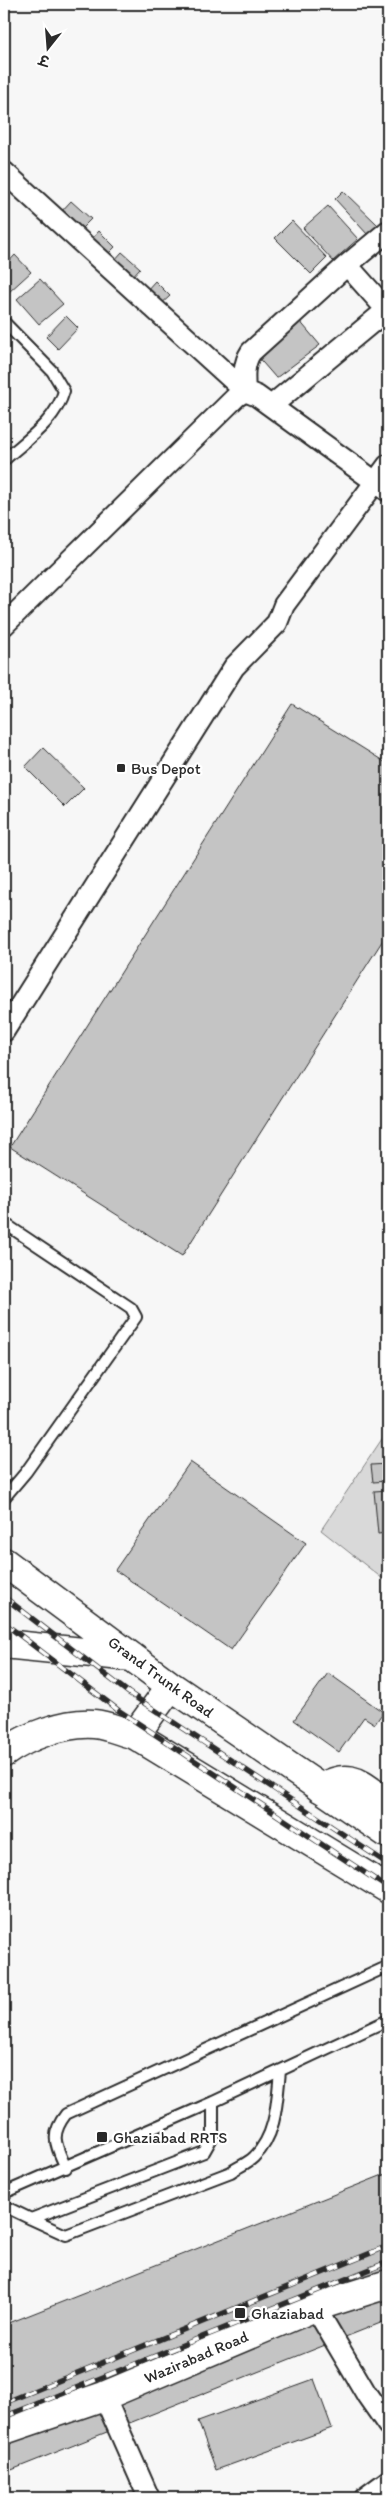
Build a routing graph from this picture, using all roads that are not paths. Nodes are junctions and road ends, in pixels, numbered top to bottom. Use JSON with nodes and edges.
{"nodes":[{"id":1,"x":4,"y":172,"type":"edge"},
{"id":2,"x":388,"y":232,"type":"edge"},
{"id":3,"x":347,"y":265,"type":"junction"},
{"id":4,"x":387,"y":310,"type":"edge"},
{"id":5,"x":4,"y":322,"type":"edge"},
{"id":6,"x":245,"y":390,"type":"junction"},
{"id":7,"x":271,"y":406,"type":"junction"},
{"id":8,"x":4,"y":460,"type":"edge"},
{"id":9,"x":388,"y":465,"type":"edge"},
{"id":10,"x":382,"y":487,"type":"edge"},
{"id":11,"x":4,"y":625,"type":"edge"},
{"id":12,"x":4,"y":1031,"type":"edge"},
{"id":13,"x":4,"y":1223,"type":"edge"},
{"id":14,"x":4,"y":1498,"type":"edge"},
{"id":15,"x":4,"y":1562,"type":"edge"},
{"id":16,"x":4,"y":1644,"type":"edge"},
{"id":17,"x":134,"y":1657,"type":"junction"},
{"id":18,"x":171,"y":1686,"type":"junction"},
{"id":19,"x":136,"y":1735,"type":"junction"},
{"id":20,"x":4,"y":1753,"type":"edge"},
{"id":21,"x":329,"y":1794,"type":"junction"},
{"id":22,"x":388,"y":1803,"type":"edge"},
{"id":23,"x":388,"y":1834,"type":"edge"},
{"id":24,"x":388,"y":1889,"type":"edge"},
{"id":25,"x":388,"y":1970,"type":"edge"},
{"id":26,"x":388,"y":2020,"type":"edge"},
{"id":27,"x":280,"y":2071,"type":"junction"},
{"id":28,"x":213,"y":2102,"type":"junction"},
{"id":29,"x":66,"y":2168,"type":"junction"},
{"id":30,"x":4,"y":2193,"type":"edge"},
{"id":31,"x":4,"y":2207,"type":"edge"},
{"id":32,"x":31,"y":2219,"type":"junction"},
{"id":33,"x":388,"y":2284,"type":"edge"},
{"id":34,"x":315,"y":2307,"type":"junction"},
{"id":35,"x":104,"y":2396,"type":"junction"},
{"id":36,"x":388,"y":2425,"type":"edge"},
{"id":37,"x":4,"y":2430,"type":"edge"},
{"id":38,"x":388,"y":2481,"type":"edge"},
{"id":39,"x":149,"y":2498,"type":"edge"},
{"id":40,"x":365,"y":2498,"type":"edge"}],
"edges":[{"from":1,"to":6,"type":"street"},
{"from":2,"to":3,"type":"street"},
{"from":3,"to":4,"type":"street"},
{"from":3,"to":6,"type":"street"},
{"from":4,"to":7,"type":"street"},
{"from":5,"to":8,"type":"lane"},
{"from":6,"to":7,"type":"street"},
{"from":6,"to":11,"type":"street"},
{"from":7,"to":10,"type":"street"},
{"from":9,"to":10,"type":"street"},
{"from":10,"to":12,"type":"street"},
{"from":13,"to":14,"type":"lane"},
{"from":15,"to":17,"type":"main road","name":"Grand Trunk Road"},
{"from":16,"to":17,"type":"main road"},
{"from":17,"to":18,"type":"main road","name":"Grand Trunk Road"},
{"from":18,"to":19,"type":"main road"},
{"from":18,"to":21,"type":"main road","name":"Grand Trunk Road"},
{"from":19,"to":20,"type":"main road"},
{"from":19,"to":24,"type":"main road"},
{"from":21,"to":22,"type":"main road"},
{"from":21,"to":23,"type":"main road","name":"Grand Trunk Road"},
{"from":25,"to":29,"type":"lane"},
{"from":26,"to":27,"type":"lane"},
{"from":27,"to":28,"type":"lane"},
{"from":27,"to":32,"type":"lane"},
{"from":28,"to":29,"type":"lane"},
{"from":28,"to":32,"type":"lane"},
{"from":29,"to":30,"type":"lane"},
{"from":31,"to":32,"type":"lane"},
{"from":33,"to":34,"type":"main road","name":"Wazirabad Road"},
{"from":34,"to":35,"type":"main road","name":"Wazirabad Road"},
{"from":34,"to":36,"type":"street"},
{"from":35,"to":37,"type":"main road","name":"Wazirabad Road"},
{"from":35,"to":39,"type":"street"},
{"from":38,"to":40,"type":"street"}]}
